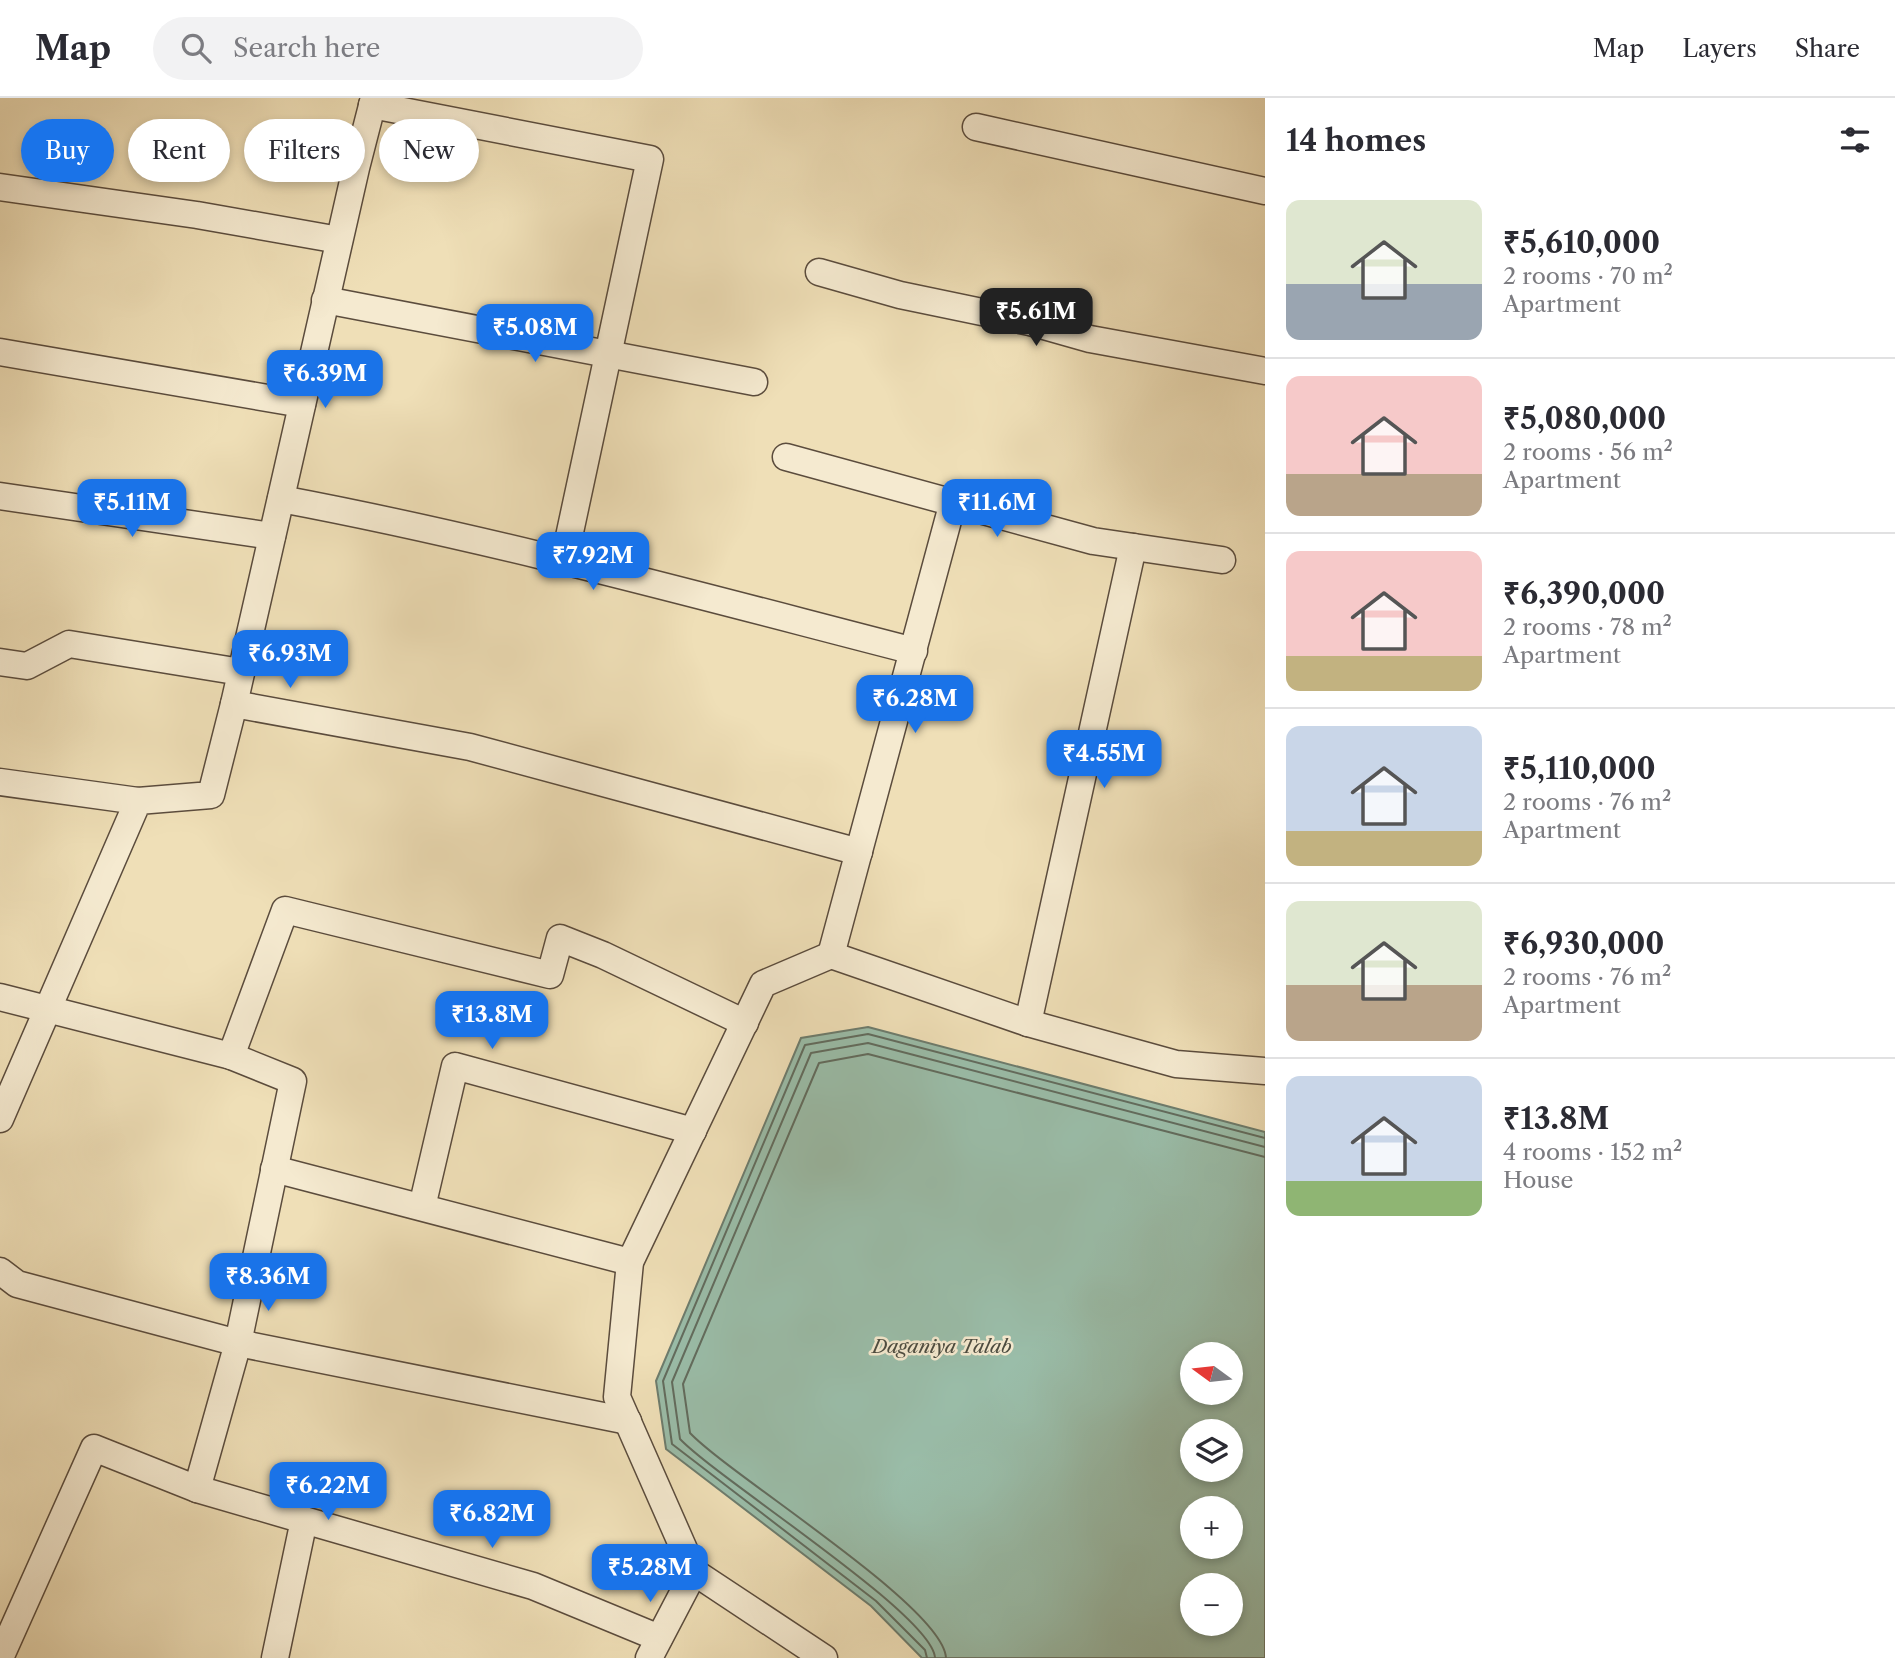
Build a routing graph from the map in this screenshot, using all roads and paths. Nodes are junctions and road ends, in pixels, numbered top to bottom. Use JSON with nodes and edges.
{"nodes":[{"id":1,"x":373,"y":101,"type":"edge"},
{"id":2,"x":976,"y":127,"type":"dead end"},
{"id":3,"x":0,"y":187,"type":"edge"},
{"id":4,"x":1265,"y":191,"type":"edge"},
{"id":5,"x":339,"y":240,"type":"junction"},
{"id":6,"x":819,"y":272,"type":"dead end"},
{"id":7,"x":326,"y":300,"type":"junction"},
{"id":8,"x":0,"y":352,"type":"edge"},
{"id":9,"x":608,"y":353,"type":"junction"},
{"id":10,"x":1265,"y":370,"type":"edge"},
{"id":11,"x":754,"y":382,"type":"dead end"},
{"id":12,"x":302,"y":404,"type":"junction"},
{"id":13,"x":786,"y":457,"type":"dead end"},
{"id":14,"x":0,"y":496,"type":"edge"},
{"id":15,"x":281,"y":499,"type":"junction"},
{"id":16,"x":953,"y":502,"type":"junction"},
{"id":17,"x":272,"y":536,"type":"junction"},
{"id":18,"x":1133,"y":547,"type":"junction"},
{"id":19,"x":1222,"y":560,"type":"dead end"},
{"id":20,"x":564,"y":561,"type":"junction"},
{"id":21,"x":914,"y":651,"type":"junction"},
{"id":22,"x":0,"y":662,"type":"edge"},
{"id":23,"x":241,"y":671,"type":"junction"},
{"id":24,"x":234,"y":704,"type":"junction"},
{"id":25,"x":0,"y":782,"type":"edge"},
{"id":26,"x":138,"y":801,"type":"junction"},
{"id":27,"x":859,"y":852,"type":"junction"},
{"id":28,"x":831,"y":955,"type":"junction"},
{"id":29,"x":0,"y":997,"type":"edge"},
{"id":30,"x":48,"y":1008,"type":"junction"},
{"id":31,"x":744,"y":1023,"type":"junction"},
{"id":32,"x":1028,"y":1023,"type":"junction"},
{"id":33,"x":231,"y":1056,"type":"junction"},
{"id":34,"x":1265,"y":1071,"type":"edge"},
{"id":35,"x":0,"y":1119,"type":"edge"},
{"id":36,"x":693,"y":1131,"type":"junction"},
{"id":37,"x":274,"y":1169,"type":"junction"},
{"id":38,"x":422,"y":1207,"type":"junction"},
{"id":39,"x":630,"y":1262,"type":"junction"},
{"id":40,"x":0,"y":1271,"type":"edge"},
{"id":41,"x":238,"y":1343,"type":"junction"},
{"id":42,"x":628,"y":1421,"type":"junction"},
{"id":43,"x":197,"y":1489,"type":"junction"},
{"id":44,"x":304,"y":1520,"type":"junction"},
{"id":45,"x":694,"y":1572,"type":"junction"},
{"id":46,"x":654,"y":1648,"type":"edge"},
{"id":47,"x":0,"y":1658,"type":"edge"},
{"id":48,"x":275,"y":1658,"type":"edge"},
{"id":49,"x":824,"y":1658,"type":"edge"}],
"edges":[{"from":1,"to":5,"type":"street"},
{"from":1,"to":9,"type":"street"},
{"from":2,"to":4,"type":"street"},
{"from":3,"to":5,"type":"street"},
{"from":5,"to":7,"type":"street"},
{"from":6,"to":10,"type":"street"},
{"from":7,"to":9,"type":"street"},
{"from":7,"to":12,"type":"street"},
{"from":8,"to":12,"type":"street"},
{"from":9,"to":11,"type":"street"},
{"from":9,"to":20,"type":"street"},
{"from":12,"to":15,"type":"street"},
{"from":13,"to":16,"type":"street"},
{"from":14,"to":17,"type":"street"},
{"from":15,"to":17,"type":"street"},
{"from":15,"to":20,"type":"street"},
{"from":16,"to":18,"type":"street"},
{"from":16,"to":21,"type":"street"},
{"from":17,"to":23,"type":"street"},
{"from":18,"to":19,"type":"street"},
{"from":18,"to":32,"type":"street"},
{"from":20,"to":21,"type":"street"},
{"from":21,"to":27,"type":"street"},
{"from":22,"to":23,"type":"street"},
{"from":23,"to":24,"type":"street"},
{"from":24,"to":26,"type":"street"},
{"from":24,"to":27,"type":"street"},
{"from":25,"to":26,"type":"street"},
{"from":26,"to":30,"type":"street"},
{"from":27,"to":28,"type":"street"},
{"from":28,"to":31,"type":"street"},
{"from":28,"to":32,"type":"street"},
{"from":29,"to":30,"type":"street"},
{"from":30,"to":33,"type":"street"},
{"from":30,"to":35,"type":"street"},
{"from":31,"to":33,"type":"street"},
{"from":31,"to":36,"type":"street"},
{"from":32,"to":34,"type":"street"},
{"from":33,"to":37,"type":"street"},
{"from":36,"to":38,"type":"street"},
{"from":36,"to":39,"type":"street"},
{"from":37,"to":38,"type":"street"},
{"from":37,"to":41,"type":"street"},
{"from":38,"to":39,"type":"street"},
{"from":39,"to":42,"type":"street"},
{"from":40,"to":41,"type":"street"},
{"from":41,"to":42,"type":"street"},
{"from":41,"to":43,"type":"street"},
{"from":42,"to":45,"type":"street"},
{"from":43,"to":44,"type":"street"},
{"from":43,"to":47,"type":"street"},
{"from":44,"to":46,"type":"street"},
{"from":44,"to":48,"type":"street"},
{"from":45,"to":46,"type":"street"},
{"from":45,"to":49,"type":"street"}]}
